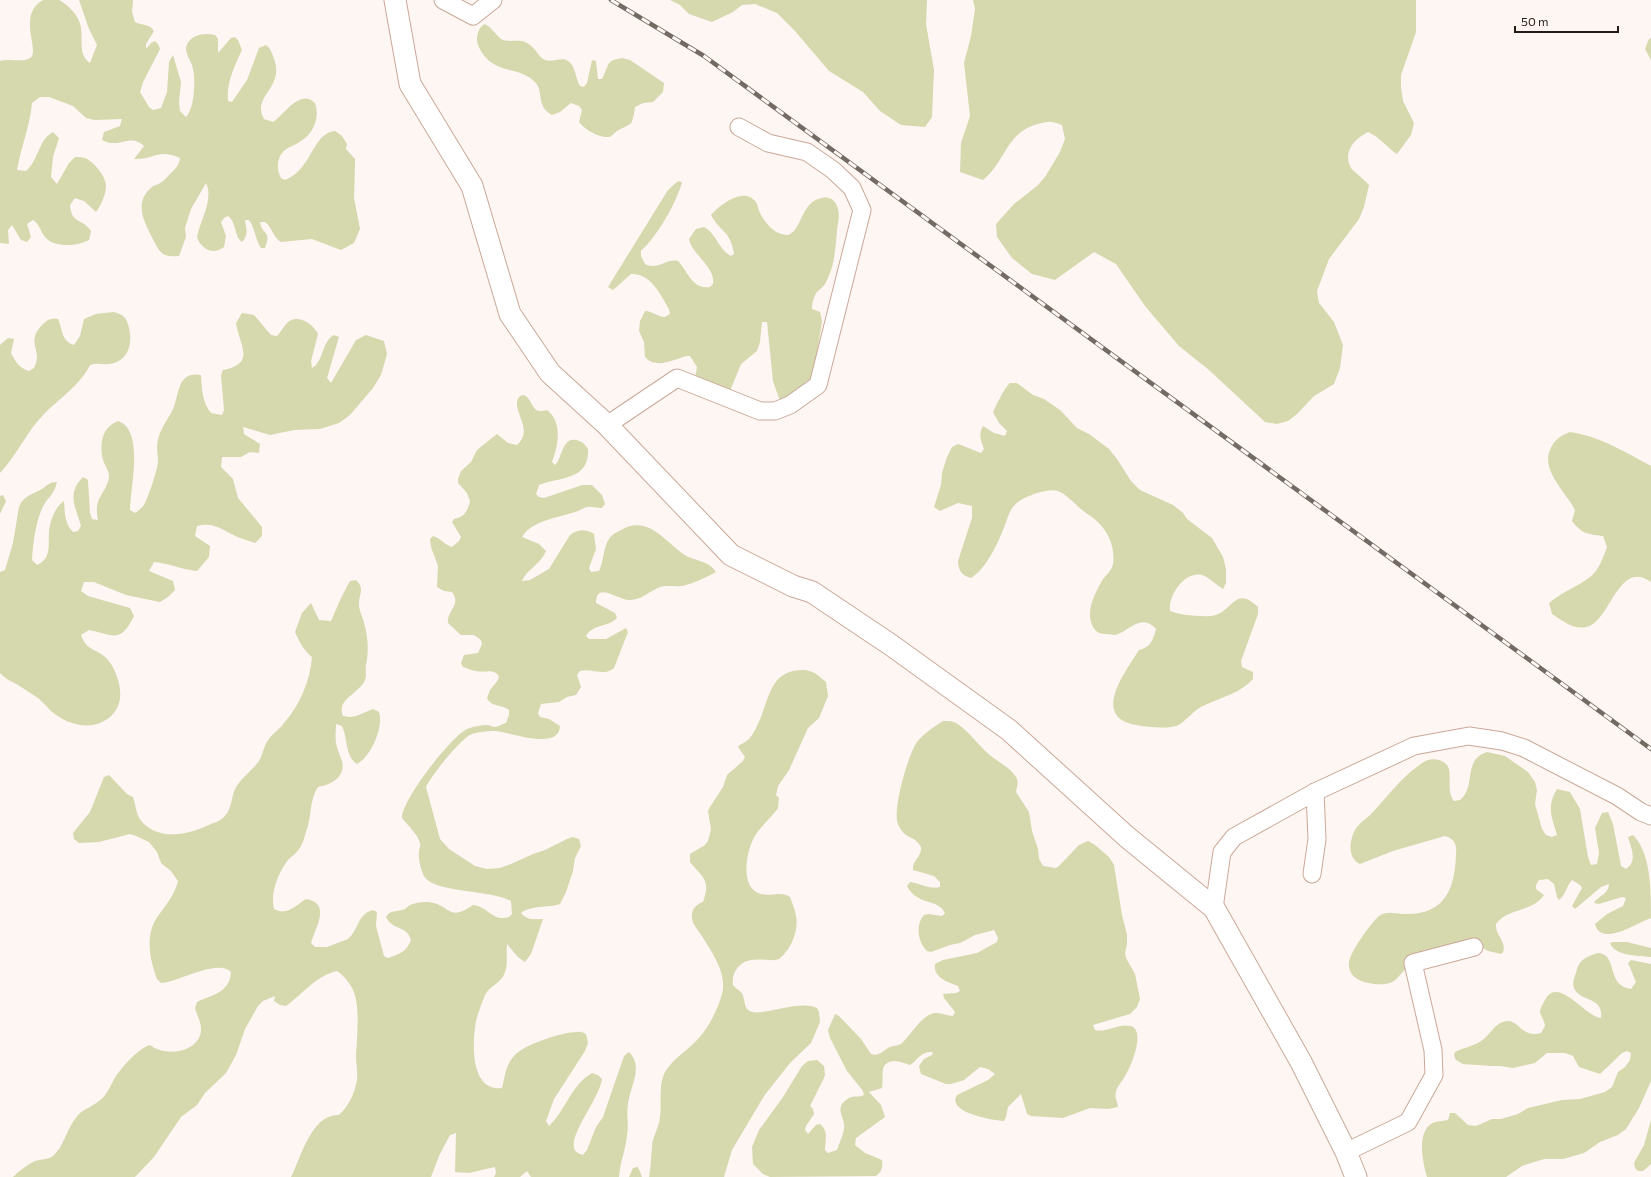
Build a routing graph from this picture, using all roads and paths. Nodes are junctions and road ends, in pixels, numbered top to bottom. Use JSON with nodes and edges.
{"nodes":[{"id":1,"x":395,"y":0,"type":"edge"},
{"id":2,"x":443,"y":0,"type":"edge"},
{"id":3,"x":493,"y":0,"type":"edge"},
{"id":4,"x":739,"y":127,"type":"dead end"},
{"id":5,"x":606,"y":425,"type":"junction"},
{"id":6,"x":1315,"y":792,"type":"junction"},
{"id":7,"x":1651,"y":816,"type":"edge"},
{"id":8,"x":1312,"y":874,"type":"dead end"},
{"id":9,"x":1214,"y":908,"type":"junction"},
{"id":10,"x":1474,"y":947,"type":"dead end"},
{"id":11,"x":1346,"y":1152,"type":"junction"},
{"id":12,"x":1356,"y":1177,"type":"edge"}],
"edges":[{"from":1,"to":5,"type":"street"},
{"from":2,"to":3,"type":"street"},
{"from":4,"to":5,"type":"street"},
{"from":5,"to":9,"type":"street"},
{"from":6,"to":7,"type":"street"},
{"from":6,"to":8,"type":"street"},
{"from":6,"to":9,"type":"street"},
{"from":9,"to":11,"type":"street"},
{"from":10,"to":11,"type":"street"},
{"from":11,"to":12,"type":"street"}]}
